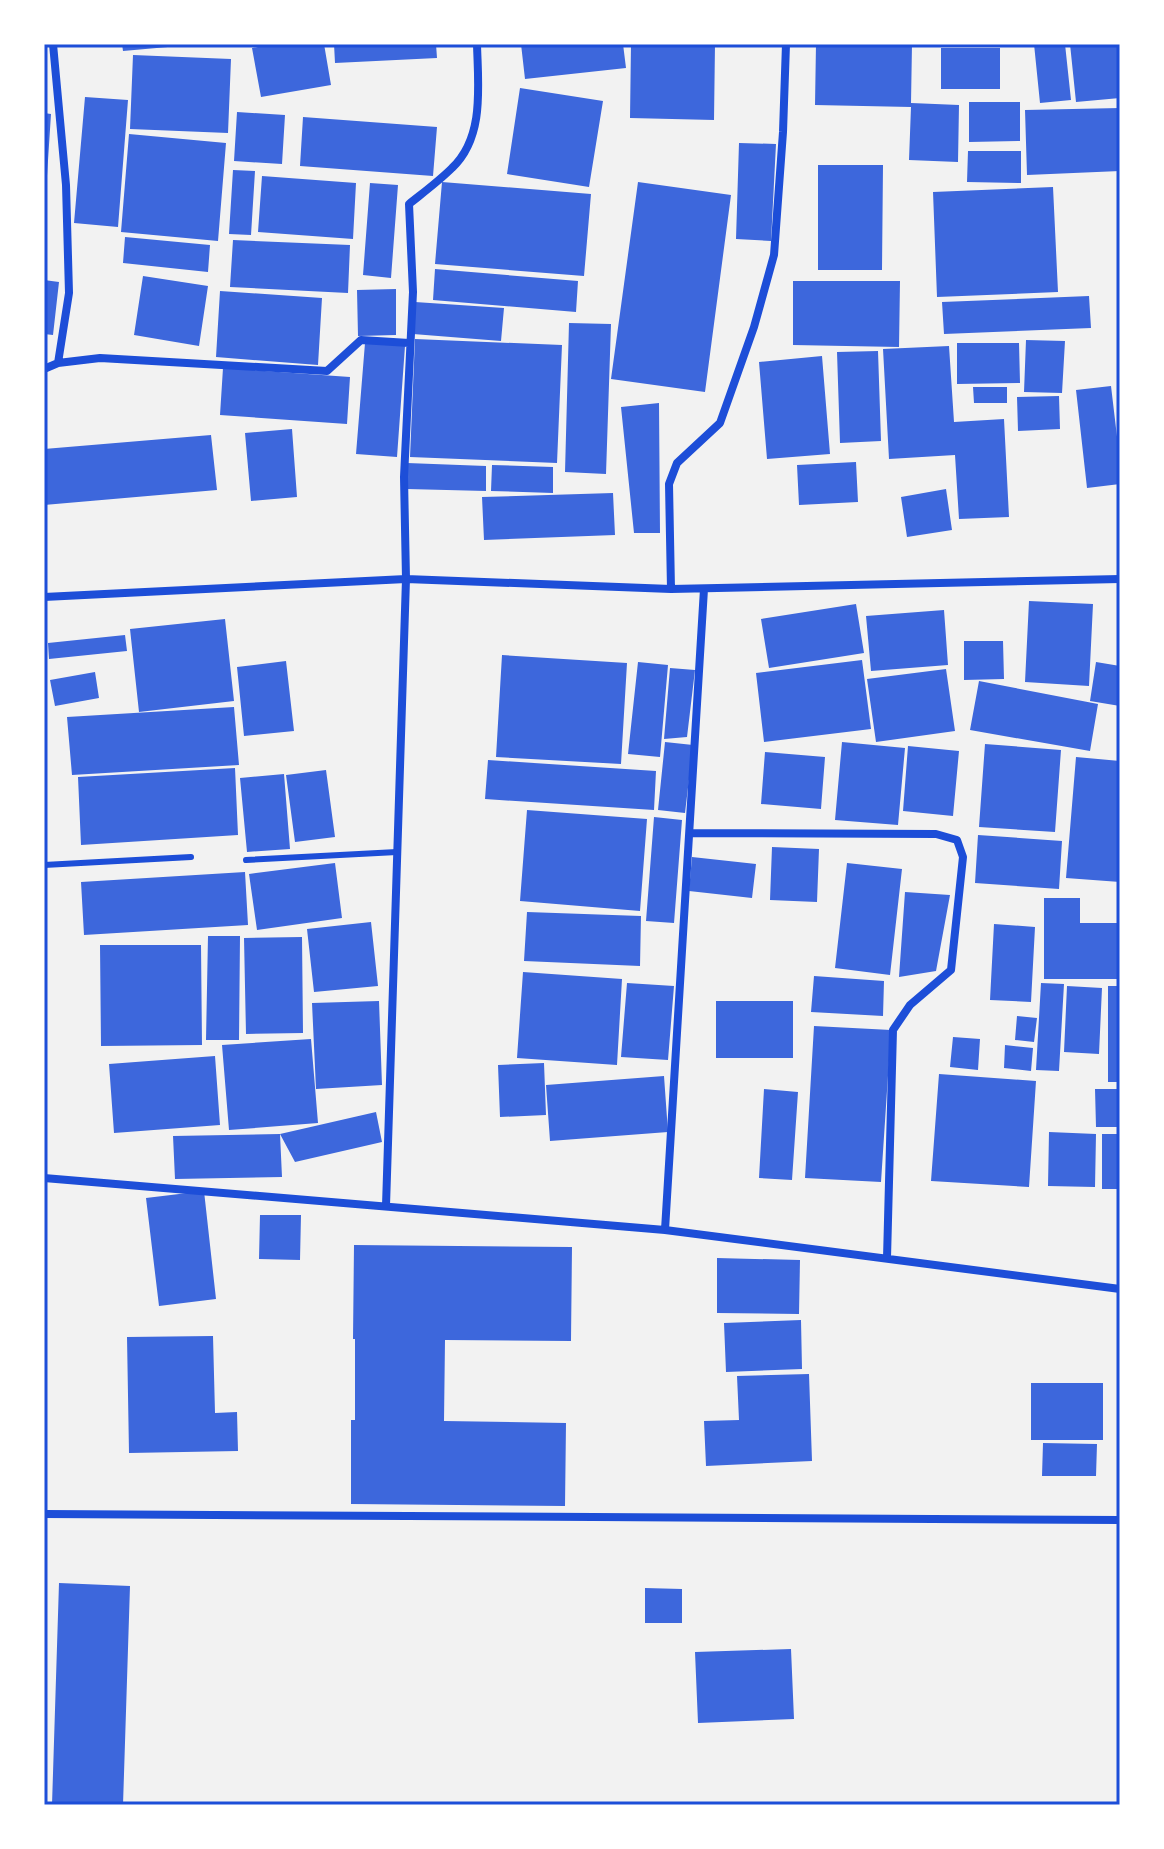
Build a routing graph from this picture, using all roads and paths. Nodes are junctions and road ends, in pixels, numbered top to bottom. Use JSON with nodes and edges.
{"nodes":[{"id":1,"x":53,"y":44,"type":"edge"},
{"id":2,"x":477,"y":44,"type":"edge"},
{"id":3,"x":786,"y":44,"type":"edge"},
{"id":4,"x":409,"y":343,"type":"junction"},
{"id":5,"x":58,"y":363,"type":"junction"},
{"id":6,"x":44,"y":369,"type":"edge"},
{"id":7,"x":406,"y":579,"type":"junction"},
{"id":8,"x":1120,"y":579,"type":"edge"},
{"id":9,"x":671,"y":589,"type":"junction"},
{"id":10,"x":704,"y":589,"type":"junction"},
{"id":11,"x":44,"y":597,"type":"edge"},
{"id":12,"x":690,"y":833,"type":"junction"},
{"id":13,"x":397,"y":852,"type":"junction"},
{"id":14,"x":191,"y":857,"type":"dead end"},
{"id":15,"x":246,"y":860,"type":"dead end"},
{"id":16,"x":44,"y":865,"type":"edge"},
{"id":17,"x":44,"y":1178,"type":"edge"},
{"id":18,"x":386,"y":1206,"type":"junction"},
{"id":19,"x":665,"y":1230,"type":"junction"},
{"id":20,"x":887,"y":1258,"type":"junction"},
{"id":21,"x":1120,"y":1289,"type":"edge"},
{"id":22,"x":44,"y":1514,"type":"edge"},
{"id":23,"x":1120,"y":1520,"type":"edge"}],
"edges":[{"from":1,"to":5,"type":"street"},
{"from":2,"to":4,"type":"street"},
{"from":3,"to":9,"type":"street"},
{"from":4,"to":5,"type":"street"},
{"from":4,"to":7,"type":"street"},
{"from":5,"to":6,"type":"street"},
{"from":7,"to":9,"type":"street"},
{"from":7,"to":11,"type":"street"},
{"from":7,"to":13,"type":"street"},
{"from":8,"to":10,"type":"street"},
{"from":9,"to":10,"type":"street"},
{"from":10,"to":12,"type":"street"},
{"from":12,"to":19,"type":"street"},
{"from":12,"to":20,"type":"street"},
{"from":13,"to":15,"type":"lane"},
{"from":13,"to":18,"type":"street"},
{"from":14,"to":16,"type":"lane"},
{"from":17,"to":18,"type":"street"},
{"from":18,"to":19,"type":"street"},
{"from":19,"to":20,"type":"street"},
{"from":20,"to":21,"type":"street"},
{"from":22,"to":23,"type":"street"}]}
